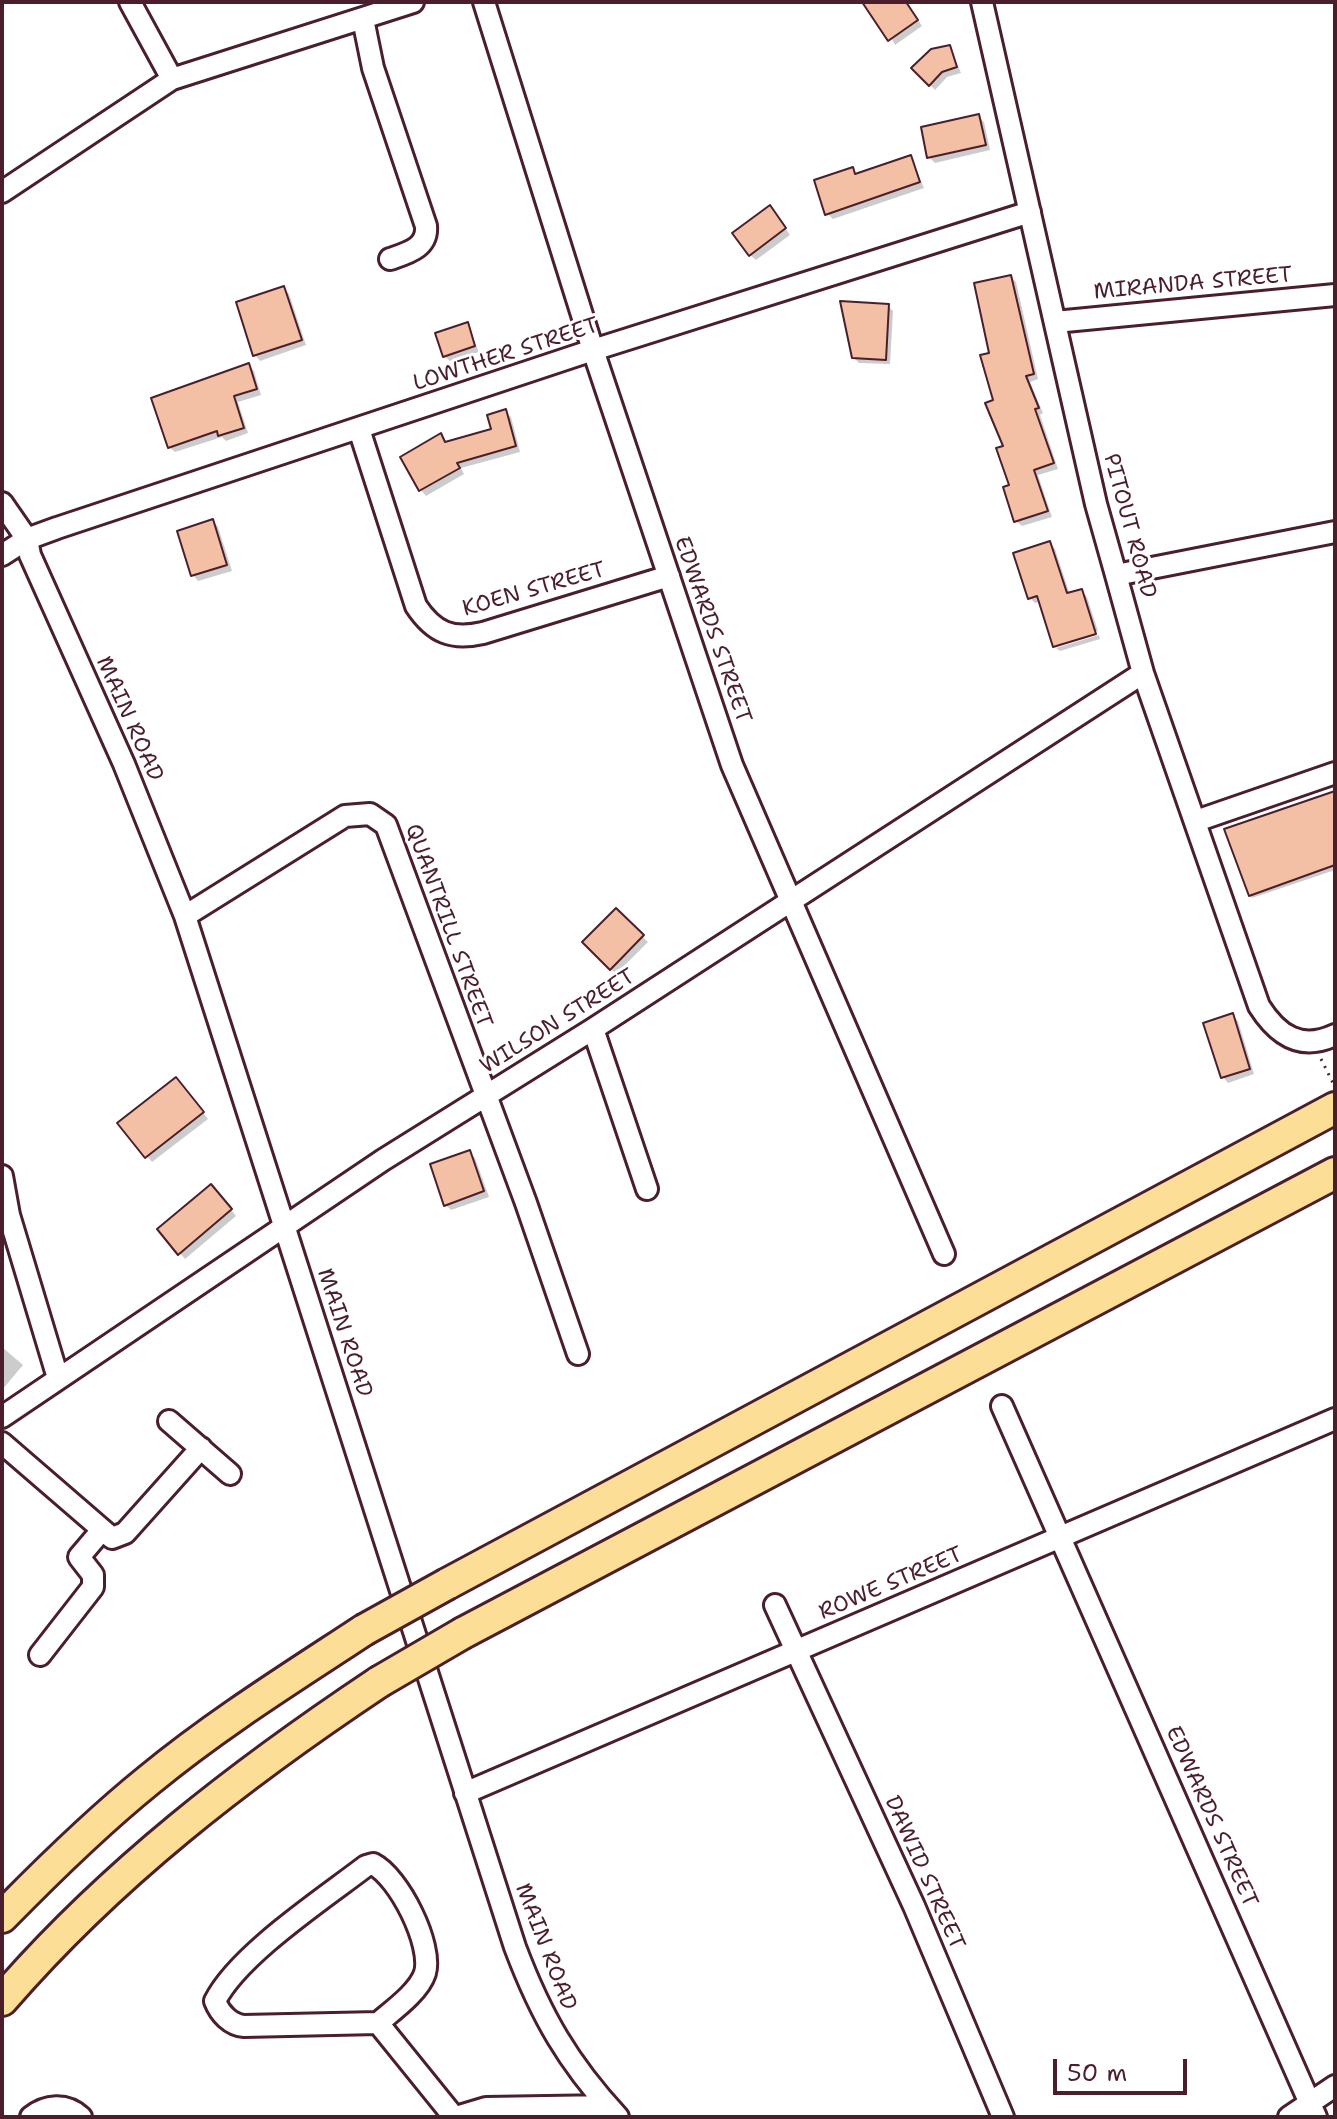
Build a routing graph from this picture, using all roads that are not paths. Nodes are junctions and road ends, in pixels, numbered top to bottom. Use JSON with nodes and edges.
{"nodes":[{"id":1,"x":130,"y":2,"type":"edge"},
{"id":2,"x":413,"y":2,"type":"edge"},
{"id":3,"x":484,"y":2,"type":"edge"},
{"id":4,"x":982,"y":2,"type":"edge"},
{"id":5,"x":363,"y":19,"type":"junction"},
{"id":6,"x":172,"y":79,"type":"junction"},
{"id":7,"x":2,"y":192,"type":"edge"},
{"id":8,"x":1030,"y":212,"type":"junction"},
{"id":9,"x":390,"y":259,"type":"dead end"},
{"id":10,"x":1335,"y":295,"type":"edge"},
{"id":11,"x":1055,"y":322,"type":"junction"},
{"id":12,"x":593,"y":350,"type":"junction"},
{"id":13,"x":359,"y":429,"type":"junction"},
{"id":14,"x":2,"y":503,"type":"edge"},
{"id":15,"x":2,"y":522,"type":"edge"},
{"id":16,"x":1335,"y":532,"type":"edge"},
{"id":17,"x":19,"y":548,"type":"edge"},
{"id":18,"x":1116,"y":575,"type":"junction"},
{"id":19,"x":669,"y":576,"type":"junction"},
{"id":20,"x":1143,"y":673,"type":"junction"},
{"id":21,"x":1335,"y":773,"type":"edge"},
{"id":22,"x":1196,"y":821,"type":"junction"},
{"id":23,"x":791,"y":900,"type":"junction"},
{"id":24,"x":185,"y":916,"type":"junction"},
{"id":25,"x":593,"y":1029,"type":"junction"},
{"id":26,"x":1335,"y":1035,"type":"edge"},
{"id":27,"x":485,"y":1096,"type":"junction"},
{"id":28,"x":1335,"y":1108,"type":"edge"},
{"id":29,"x":1335,"y":1173,"type":"edge"},
{"id":30,"x":2,"y":1176,"type":"edge"},
{"id":31,"x":647,"y":1189,"type":"dead end"},
{"id":32,"x":285,"y":1229,"type":"junction"},
{"id":33,"x":944,"y":1254,"type":"dead end"},
{"id":34,"x":578,"y":1354,"type":"dead end"},
{"id":35,"x":58,"y":1378,"type":"junction"},
{"id":36,"x":1002,"y":1406,"type":"dead end"},
{"id":37,"x":2,"y":1417,"type":"edge"},
{"id":38,"x":1335,"y":1419,"type":"edge"},
{"id":39,"x":169,"y":1421,"type":"dead end"},
{"id":40,"x":2,"y":1443,"type":"edge"},
{"id":41,"x":201,"y":1448,"type":"junction"},
{"id":42,"x":230,"y":1474,"type":"dead end"},
{"id":43,"x":102,"y":1530,"type":"junction"},
{"id":44,"x":1061,"y":1538,"type":"junction"},
{"id":45,"x":775,"y":1605,"type":"dead end"},
{"id":46,"x":798,"y":1651,"type":"junction"},
{"id":47,"x":40,"y":1655,"type":"dead end"},
{"id":48,"x":465,"y":1793,"type":"junction"},
{"id":49,"x":2,"y":1917,"type":"edge"},
{"id":50,"x":44,"y":1951,"type":"junction"},
{"id":51,"x":2,"y":2000,"type":"edge"},
{"id":52,"x":2,"y":2016,"type":"edge"},
{"id":53,"x":378,"y":2023,"type":"junction"},
{"id":54,"x":1335,"y":2086,"type":"edge"},
{"id":55,"x":1313,"y":2109,"type":"edge"},
{"id":56,"x":613,"y":2112,"type":"edge"},
{"id":57,"x":31,"y":2117,"type":"edge"},
{"id":58,"x":81,"y":2117,"type":"edge"},
{"id":59,"x":455,"y":2117,"type":"edge"},
{"id":60,"x":1003,"y":2117,"type":"edge"},
{"id":61,"x":1289,"y":2117,"type":"edge"}],
"edges":[{"from":1,"to":6,"type":"street"},
{"from":2,"to":5,"type":"street"},
{"from":3,"to":12,"type":"street","name":"EDWARDS STREET"},
{"from":4,"to":8,"type":"street","name":"PITOUT ROAD"},
{"from":5,"to":6,"type":"street"},
{"from":5,"to":9,"type":"street"},
{"from":6,"to":7,"type":"street"},
{"from":8,"to":11,"type":"street","name":"PITOUT ROAD"},
{"from":8,"to":12,"type":"street","name":"LOWTHER STREET"},
{"from":10,"to":11,"type":"street","name":"MIRANDA STREET"},
{"from":11,"to":18,"type":"street","name":"PITOUT ROAD"},
{"from":12,"to":13,"type":"street","name":"LOWTHER STREET"},
{"from":12,"to":19,"type":"street","name":"EDWARDS STREET"},
{"from":13,"to":17,"type":"street","name":"LOWTHER STREET"},
{"from":13,"to":19,"type":"street","name":"KOEN STREET"},
{"from":14,"to":17,"type":"street","name":"MAIN ROAD"},
{"from":15,"to":17,"type":"street","name":"MAIN ROAD"},
{"from":16,"to":18,"type":"street"},
{"from":17,"to":24,"type":"street","name":"MAIN ROAD"},
{"from":18,"to":20,"type":"street","name":"PITOUT ROAD"},
{"from":19,"to":23,"type":"street","name":"EDWARDS STREET"},
{"from":20,"to":22,"type":"street","name":"PITOUT ROAD"},
{"from":20,"to":23,"type":"street","name":"WILSON STREET"},
{"from":21,"to":22,"type":"street"},
{"from":22,"to":26,"type":"street","name":"PITOUT ROAD"},
{"from":23,"to":25,"type":"street","name":"WILSON STREET"},
{"from":23,"to":33,"type":"street","name":"EDWARDS STREET"},
{"from":24,"to":27,"type":"street","name":"QUANTRILL STREET"},
{"from":24,"to":32,"type":"street","name":"MAIN ROAD"},
{"from":25,"to":27,"type":"street","name":"WILSON STREET"},
{"from":25,"to":31,"type":"street"},
{"from":27,"to":32,"type":"street","name":"WILSON STREET"},
{"from":27,"to":34,"type":"street","name":"QUANTRILL STREET"},
{"from":28,"to":49,"type":"highway","bridge":true},
{"from":29,"to":50,"type":"highway","bridge":true},
{"from":30,"to":35,"type":"street"},
{"from":32,"to":35,"type":"street","name":"WILSON STREET"},
{"from":32,"to":48,"type":"street","name":"MAIN ROAD"},
{"from":35,"to":37,"type":"street","name":"WILSON STREET"},
{"from":36,"to":44,"type":"street","name":"EDWARDS STREET"},
{"from":38,"to":44,"type":"street","name":"ROWE STREET"},
{"from":39,"to":41,"type":"street"},
{"from":40,"to":43,"type":"street"},
{"from":41,"to":42,"type":"street"},
{"from":41,"to":43,"type":"street"},
{"from":43,"to":47,"type":"street"},
{"from":44,"to":46,"type":"street","name":"ROWE STREET"},
{"from":44,"to":55,"type":"street","name":"EDWARDS STREET"},
{"from":45,"to":46,"type":"street","name":"DAWID STREET"},
{"from":46,"to":48,"type":"street","name":"ROWE STREET"},
{"from":46,"to":60,"type":"street","name":"DAWID STREET"},
{"from":48,"to":56,"type":"street","name":"MAIN ROAD"},
{"from":50,"to":51,"type":"highway"},
{"from":50,"to":52,"type":"highway"},
{"from":53,"to":53,"type":"street"},
{"from":53,"to":59,"type":"street"},
{"from":54,"to":55,"type":"street"},
{"from":55,"to":61,"type":"street"},
{"from":56,"to":59,"type":"street"},
{"from":57,"to":58,"type":"street"}]}
